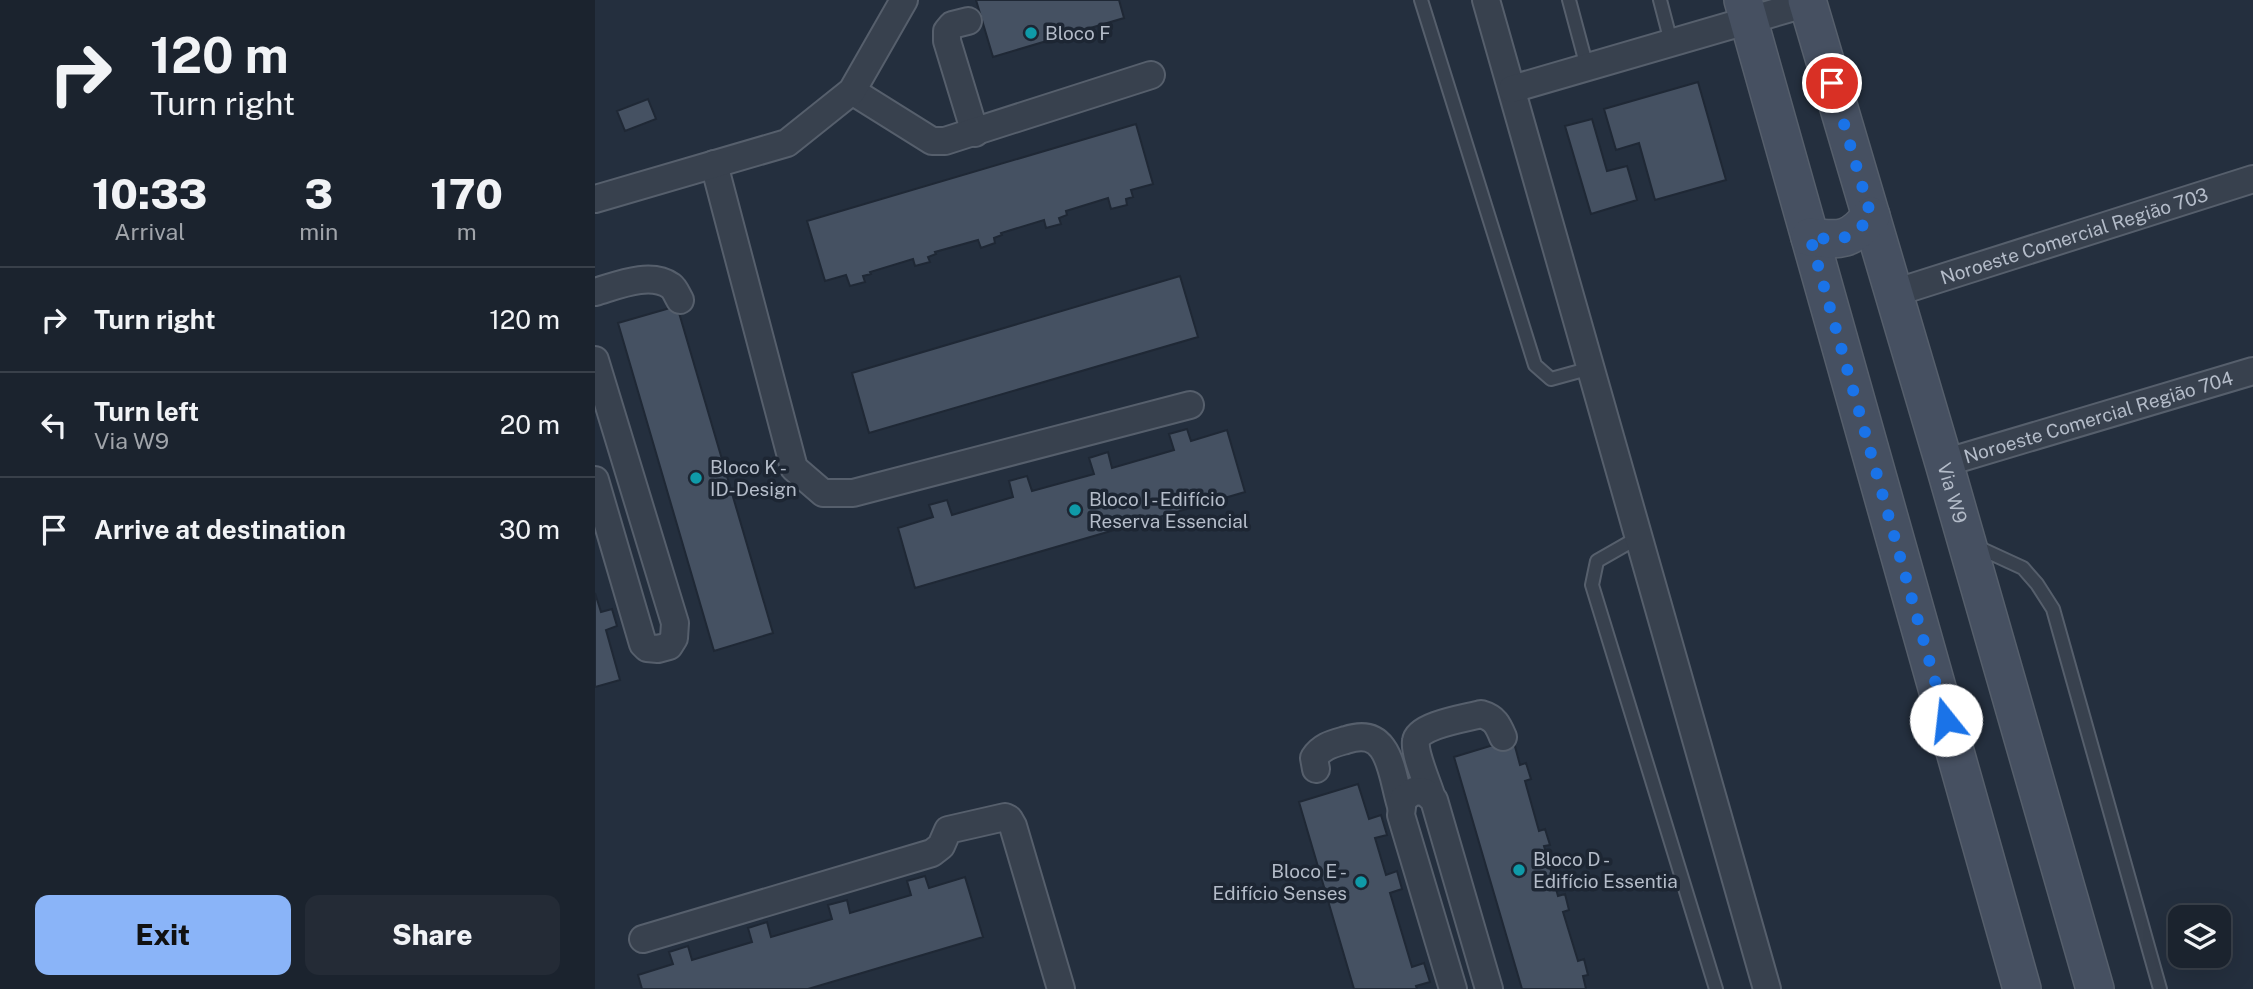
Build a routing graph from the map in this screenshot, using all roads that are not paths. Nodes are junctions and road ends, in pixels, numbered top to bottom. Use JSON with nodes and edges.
{"nodes":[{"id":1,"x":904,"y":0,"type":"edge"},
{"id":2,"x":1422,"y":0,"type":"edge"},
{"id":3,"x":1486,"y":0,"type":"edge"},
{"id":4,"x":1569,"y":0,"type":"edge"},
{"id":5,"x":1660,"y":0,"type":"edge"},
{"id":6,"x":1808,"y":2,"type":"edge"},
{"id":7,"x":1746,"y":10,"type":"edge"},
{"id":8,"x":968,"y":21,"type":"dead end"},
{"id":9,"x":1671,"y":42,"type":"junction"},
{"id":10,"x":1587,"y":67,"type":"junction"},
{"id":11,"x":1151,"y":75,"type":"dead end"},
{"id":12,"x":1512,"y":89,"type":"junction"},
{"id":13,"x":852,"y":91,"type":"junction"},
{"id":14,"x":975,"y":133,"type":"junction"},
{"id":15,"x":714,"y":164,"type":"junction"},
{"id":16,"x":2253,"y":179,"type":"edge"},
{"id":17,"x":595,"y":199,"type":"edge"},
{"id":18,"x":1871,"y":216,"type":"junction"},
{"id":19,"x":1810,"y":237,"type":"junction"},
{"id":20,"x":595,"y":292,"type":"edge"},
{"id":21,"x":1894,"y":293,"type":"junction"},
{"id":22,"x":680,"y":300,"type":"dead end"},
{"id":23,"x":595,"y":360,"type":"edge"},
{"id":24,"x":1591,"y":369,"type":"junction"},
{"id":25,"x":2253,"y":371,"type":"edge"},
{"id":26,"x":1190,"y":405,"type":"dead end"},
{"id":27,"x":1944,"y":463,"type":"junction"},
{"id":28,"x":595,"y":480,"type":"edge"},
{"id":29,"x":1639,"y":537,"type":"junction"},
{"id":30,"x":1967,"y":542,"type":"junction"},
{"id":31,"x":1503,"y":737,"type":"dead end"},
{"id":32,"x":1316,"y":769,"type":"dead end"},
{"id":33,"x":1431,"y":795,"type":"junction"},
{"id":34,"x":1401,"y":806,"type":"junction"},
{"id":35,"x":643,"y":939,"type":"dead end"},
{"id":36,"x":1061,"y":989,"type":"edge"},
{"id":37,"x":1453,"y":989,"type":"edge"},
{"id":38,"x":1489,"y":989,"type":"edge"},
{"id":39,"x":1716,"y":989,"type":"edge"},
{"id":40,"x":1767,"y":989,"type":"edge"},
{"id":41,"x":2022,"y":989,"type":"edge"},
{"id":42,"x":2095,"y":989,"type":"edge"},
{"id":43,"x":2160,"y":989,"type":"edge"}],
"edges":[{"from":1,"to":13,"type":"street"},
{"from":2,"to":24,"type":"lane"},
{"from":3,"to":12,"type":"street"},
{"from":4,"to":10,"type":"lane"},
{"from":5,"to":9,"type":"lane"},
{"from":6,"to":7,"type":"street"},
{"from":6,"to":18,"type":"street","name":"Via W9"},
{"from":7,"to":9,"type":"street"},
{"from":7,"to":19,"type":"street"},
{"from":8,"to":14,"type":"street"},
{"from":9,"to":10,"type":"street"},
{"from":10,"to":12,"type":"street"},
{"from":11,"to":14,"type":"street"},
{"from":12,"to":24,"type":"street"},
{"from":13,"to":14,"type":"street"},
{"from":13,"to":15,"type":"street"},
{"from":15,"to":17,"type":"street"},
{"from":15,"to":26,"type":"street"},
{"from":16,"to":21,"type":"street","name":"Noroeste Comercial Região 703"},
{"from":18,"to":19,"type":"street"},
{"from":18,"to":21,"type":"street","name":"Via W9"},
{"from":19,"to":41,"type":"street"},
{"from":20,"to":22,"type":"street"},
{"from":21,"to":27,"type":"street","name":"Via W9"},
{"from":23,"to":28,"type":"street"},
{"from":24,"to":29,"type":"street"},
{"from":25,"to":27,"type":"street","name":"Noroeste Comercial Região 704"},
{"from":27,"to":30,"type":"street","name":"Via W9"},
{"from":29,"to":39,"type":"lane"},
{"from":29,"to":40,"type":"street"},
{"from":30,"to":42,"type":"street","name":"Via W9"},
{"from":30,"to":43,"type":"lane"},
{"from":31,"to":33,"type":"street"},
{"from":32,"to":34,"type":"street"},
{"from":33,"to":34,"type":"street"},
{"from":33,"to":38,"type":"street"},
{"from":34,"to":37,"type":"street"},
{"from":35,"to":36,"type":"street"}]}
